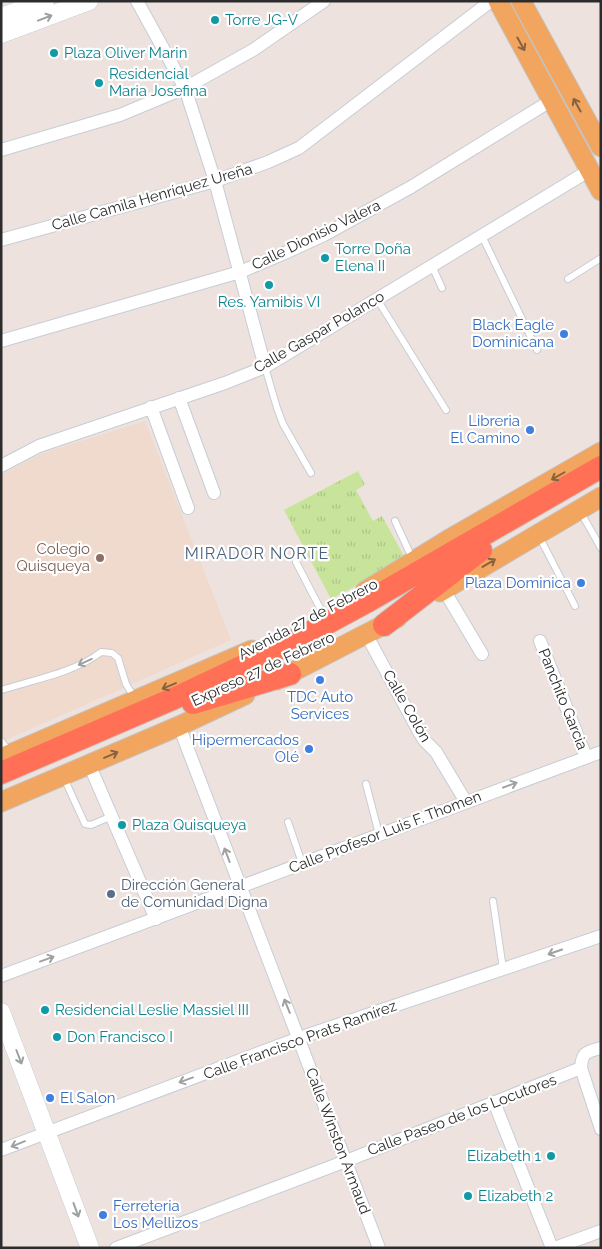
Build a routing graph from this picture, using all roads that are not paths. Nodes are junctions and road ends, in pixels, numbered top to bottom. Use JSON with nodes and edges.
{"nodes":[{"id":1,"x":45,"y":1,"type":"edge"},
{"id":2,"x":89,"y":1,"type":"edge"},
{"id":3,"x":137,"y":1,"type":"edge"},
{"id":4,"x":324,"y":1,"type":"edge"},
{"id":5,"x":491,"y":1,"type":"edge"},
{"id":6,"x":498,"y":1,"type":"edge"},
{"id":7,"x":521,"y":1,"type":"edge"},
{"id":8,"x":1,"y":17,"type":"edge"},
{"id":9,"x":1,"y":34,"type":"edge"},
{"id":10,"x":184,"y":88,"type":"junction"},
{"id":11,"x":552,"y":100,"type":"junction"},
{"id":12,"x":601,"y":147,"type":"edge"},
{"id":13,"x":1,"y":150,"type":"edge"},
{"id":14,"x":590,"y":170,"type":"junction"},
{"id":15,"x":215,"y":181,"type":"junction"},
{"id":16,"x":601,"y":191,"type":"edge"},
{"id":17,"x":482,"y":236,"type":"junction"},
{"id":18,"x":1,"y":240,"type":"edge"},
{"id":19,"x":601,"y":258,"type":"edge"},
{"id":20,"x":432,"y":266,"type":"junction"},
{"id":21,"x":240,"y":272,"type":"junction"},
{"id":22,"x":568,"y":279,"type":"dead end"},
{"id":23,"x":442,"y":288,"type":"dead end"},
{"id":24,"x":377,"y":299,"type":"junction"},
{"id":25,"x":1,"y":341,"type":"edge"},
{"id":26,"x":537,"y":350,"type":"dead end"},
{"id":27,"x":265,"y":367,"type":"junction"},
{"id":28,"x":179,"y":398,"type":"junction"},
{"id":29,"x":151,"y":407,"type":"junction"},
{"id":30,"x":446,"y":410,"type":"dead end"},
{"id":31,"x":601,"y":452,"type":"edge"},
{"id":32,"x":1,"y":466,"type":"edge"},
{"id":33,"x":601,"y":467,"type":"edge"},
{"id":34,"x":311,"y":473,"type":"dead end"},
{"id":35,"x":601,"y":480,"type":"edge"},
{"id":36,"x":214,"y":493,"type":"dead end"},
{"id":37,"x":593,"y":504,"type":"edge"},
{"id":38,"x":188,"y":508,"type":"dead end"},
{"id":39,"x":395,"y":522,"type":"dead end"},
{"id":40,"x":538,"y":534,"type":"junction"},
{"id":41,"x":476,"y":546,"type":"junction"},
{"id":42,"x":601,"y":548,"type":"edge"},
{"id":43,"x":414,"y":561,"type":"junction"},
{"id":44,"x":296,"y":562,"type":"dead end"},
{"id":45,"x":444,"y":590,"type":"junction"},
{"id":46,"x":354,"y":597,"type":"junction"},
{"id":47,"x":575,"y":606,"type":"dead end"},
{"id":48,"x":323,"y":614,"type":"junction"},
{"id":49,"x":375,"y":630,"type":"junction"},
{"id":50,"x":541,"y":638,"type":"dead end"},
{"id":51,"x":268,"y":644,"type":"junction"},
{"id":52,"x":482,"y":654,"type":"dead end"},
{"id":53,"x":290,"y":674,"type":"junction"},
{"id":54,"x":1,"y":690,"type":"edge"},
{"id":55,"x":189,"y":698,"type":"junction"},
{"id":56,"x":136,"y":700,"type":"junction"},
{"id":57,"x":179,"y":726,"type":"junction"},
{"id":58,"x":4,"y":751,"type":"edge"},
{"id":59,"x":601,"y":752,"type":"edge"},
{"id":60,"x":586,"y":757,"type":"junction"},
{"id":61,"x":62,"y":761,"type":"junction"},
{"id":62,"x":89,"y":764,"type":"junction"},
{"id":63,"x":1,"y":773,"type":"edge"},
{"id":64,"x":366,"y":784,"type":"dead end"},
{"id":65,"x":1,"y":785,"type":"edge"},
{"id":66,"x":1,"y":802,"type":"edge"},
{"id":67,"x":466,"y":802,"type":"junction"},
{"id":68,"x":112,"y":816,"type":"junction"},
{"id":69,"x":288,"y":822,"type":"dead end"},
{"id":70,"x":380,"y":834,"type":"junction"},
{"id":71,"x":302,"y":863,"type":"junction"},
{"id":72,"x":240,"y":888,"type":"junction"},
{"id":73,"x":493,"y":901,"type":"dead end"},
{"id":74,"x":156,"y":919,"type":"junction"},
{"id":75,"x":601,"y":936,"type":"edge"},
{"id":76,"x":503,"y":969,"type":"junction"},
{"id":77,"x":1,"y":976,"type":"edge"},
{"id":78,"x":1,"y":1012,"type":"edge"},
{"id":79,"x":300,"y":1038,"type":"junction"},
{"id":80,"x":601,"y":1048,"type":"edge"},
{"id":81,"x":581,"y":1068,"type":"junction"},
{"id":82,"x":494,"y":1102,"type":"junction"},
{"id":83,"x":601,"y":1129,"type":"edge"},
{"id":84,"x":48,"y":1132,"type":"junction"},
{"id":85,"x":1,"y":1150,"type":"edge"},
{"id":86,"x":346,"y":1161,"type":"junction"},
{"id":87,"x":601,"y":1231,"type":"edge"},
{"id":88,"x":90,"y":1248,"type":"edge"},
{"id":89,"x":116,"y":1248,"type":"edge"},
{"id":90,"x":379,"y":1248,"type":"edge"},
{"id":91,"x":554,"y":1248,"type":"edge"}],
"edges":[{"from":1,"to":8,"type":"street"},
{"from":9,"to":2,"type":"street","one_way":true},
{"from":3,"to":10,"type":"street"},
{"from":4,"to":10,"type":"street"},
{"from":5,"to":15,"type":"street","name":"Calle Camila Henríquez Ureña"},
{"from":6,"to":11,"type":"main road","one_way":true},
{"from":12,"to":7,"type":"main road","one_way":true},
{"from":10,"to":13,"type":"street"},
{"from":10,"to":15,"type":"street"},
{"from":11,"to":14,"type":"main road"},
{"from":11,"to":21,"type":"street","name":"Calle Dionisio Valera"},
{"from":14,"to":16,"type":"main road"},
{"from":14,"to":17,"type":"street","name":"Calle Gaspar Polanco"},
{"from":15,"to":18,"type":"street","name":"Calle Camila Henríquez Ureña"},
{"from":15,"to":21,"type":"street"},
{"from":17,"to":20,"type":"street","name":"Calle Gaspar Polanco"},
{"from":17,"to":26,"type":"lane"},
{"from":19,"to":22,"type":"lane"},
{"from":20,"to":23,"type":"lane"},
{"from":20,"to":24,"type":"street","name":"Calle Gaspar Polanco"},
{"from":21,"to":25,"type":"street","name":"Calle Dionisio Valera"},
{"from":21,"to":27,"type":"street"},
{"from":24,"to":27,"type":"street","name":"Calle Gaspar Polanco"},
{"from":24,"to":30,"type":"lane"},
{"from":27,"to":28,"type":"street","name":"Calle Gaspar Polanco"},
{"from":27,"to":34,"type":"lane"},
{"from":28,"to":29,"type":"street","name":"Calle Gaspar Polanco"},
{"from":28,"to":36,"type":"street"},
{"from":29,"to":32,"type":"street","name":"Calle Gaspar Polanco"},
{"from":29,"to":38,"type":"street"},
{"from":31,"to":43,"type":"main road","name":"Avenida 27 de Febrero","one_way":true},
{"from":33,"to":41,"type":"highway"},
{"from":35,"to":41,"type":"highway"},
{"from":37,"to":40,"type":"main road"},
{"from":37,"to":42,"type":"lane"},
{"from":39,"to":43,"type":"lane"},
{"from":45,"to":40,"type":"main road","one_way":true},
{"from":40,"to":47,"type":"lane"},
{"from":41,"to":46,"type":"highway"},
{"from":41,"to":49,"type":"highway"},
{"from":41,"to":55,"type":"highway","name":"Expreso 27 de Febrero"},
{"from":43,"to":46,"type":"main road","name":"Avenida 27 de Febrero"},
{"from":44,"to":48,"type":"lane"},
{"from":45,"to":49,"type":"main road"},
{"from":45,"to":52,"type":"street"},
{"from":46,"to":48,"type":"main road","name":"Avenida 27 de Febrero"},
{"from":48,"to":51,"type":"main road","name":"Avenida 27 de Febrero"},
{"from":49,"to":53,"type":"main road"},
{"from":49,"to":67,"type":"street","name":"Calle Colón"},
{"from":50,"to":60,"type":"street","name":"Panchito Garcia"},
{"from":51,"to":55,"type":"highway"},
{"from":51,"to":56,"type":"main road","name":"Avenida 27 de Febrero","one_way":true},
{"from":53,"to":55,"type":"highway"},
{"from":53,"to":57,"type":"main road"},
{"from":56,"to":54,"type":"lane","one_way":true},
{"from":55,"to":61,"type":"highway","name":"Expreso 27 de Febrero"},
{"from":56,"to":58,"type":"main road","name":"Avenida 27 de Febrero"},
{"from":62,"to":57,"type":"main road","one_way":true},
{"from":72,"to":57,"type":"street","name":"Calle Winston Armaud","one_way":true},
{"from":59,"to":60,"type":"street","name":"Calle Profesor Luis F. Thomen"},
{"from":67,"to":60,"type":"street","name":"Calle Profesor Luis F. Thomen","one_way":true},
{"from":61,"to":62,"type":"main road"},
{"from":61,"to":63,"type":"highway"},
{"from":61,"to":65,"type":"highway"},
{"from":61,"to":66,"type":"main road"},
{"from":61,"to":68,"type":"lane"},
{"from":62,"to":68,"type":"street"},
{"from":64,"to":70,"type":"lane"},
{"from":67,"to":70,"type":"street","name":"Calle Profesor Luis F. Thomen"},
{"from":68,"to":74,"type":"street"},
{"from":69,"to":71,"type":"lane"},
{"from":70,"to":71,"type":"street","name":"Calle Profesor Luis F. Thomen"},
{"from":71,"to":72,"type":"street","name":"Calle Profesor Luis F. Thomen"},
{"from":72,"to":74,"type":"street","name":"Calle Profesor Luis F. Thomen"},
{"from":79,"to":72,"type":"street","name":"Calle Winston Armaud","one_way":true},
{"from":73,"to":76,"type":"lane"},
{"from":77,"to":74,"type":"street","name":"Calle Profesor Luis F. Thomen","one_way":true},
{"from":75,"to":76,"type":"street","name":"Calle Francisco Prats Ramírez","one_way":true},
{"from":76,"to":79,"type":"street","name":"Calle Francisco Prats Ramírez"},
{"from":78,"to":84,"type":"street","one_way":true},
{"from":79,"to":84,"type":"street","name":"Calle Francisco Prats Ramírez","one_way":true},
{"from":79,"to":86,"type":"street","name":"Calle Winston Armaud"},
{"from":80,"to":81,"type":"street"},
{"from":81,"to":82,"type":"street","name":"Calle Paseo de los Locutores"},
{"from":81,"to":83,"type":"street"},
{"from":82,"to":86,"type":"street","name":"Calle Paseo de los Locutores"},
{"from":82,"to":91,"type":"street"},
{"from":84,"to":85,"type":"street","name":"Calle Francisco Prats Ramírez","one_way":true},
{"from":84,"to":88,"type":"street","one_way":true},
{"from":86,"to":89,"type":"street","name":"Calle Paseo de los Locutores"},
{"from":86,"to":90,"type":"street","name":"Calle Winston Armaud"},
{"from":87,"to":91,"type":"street"}]}
